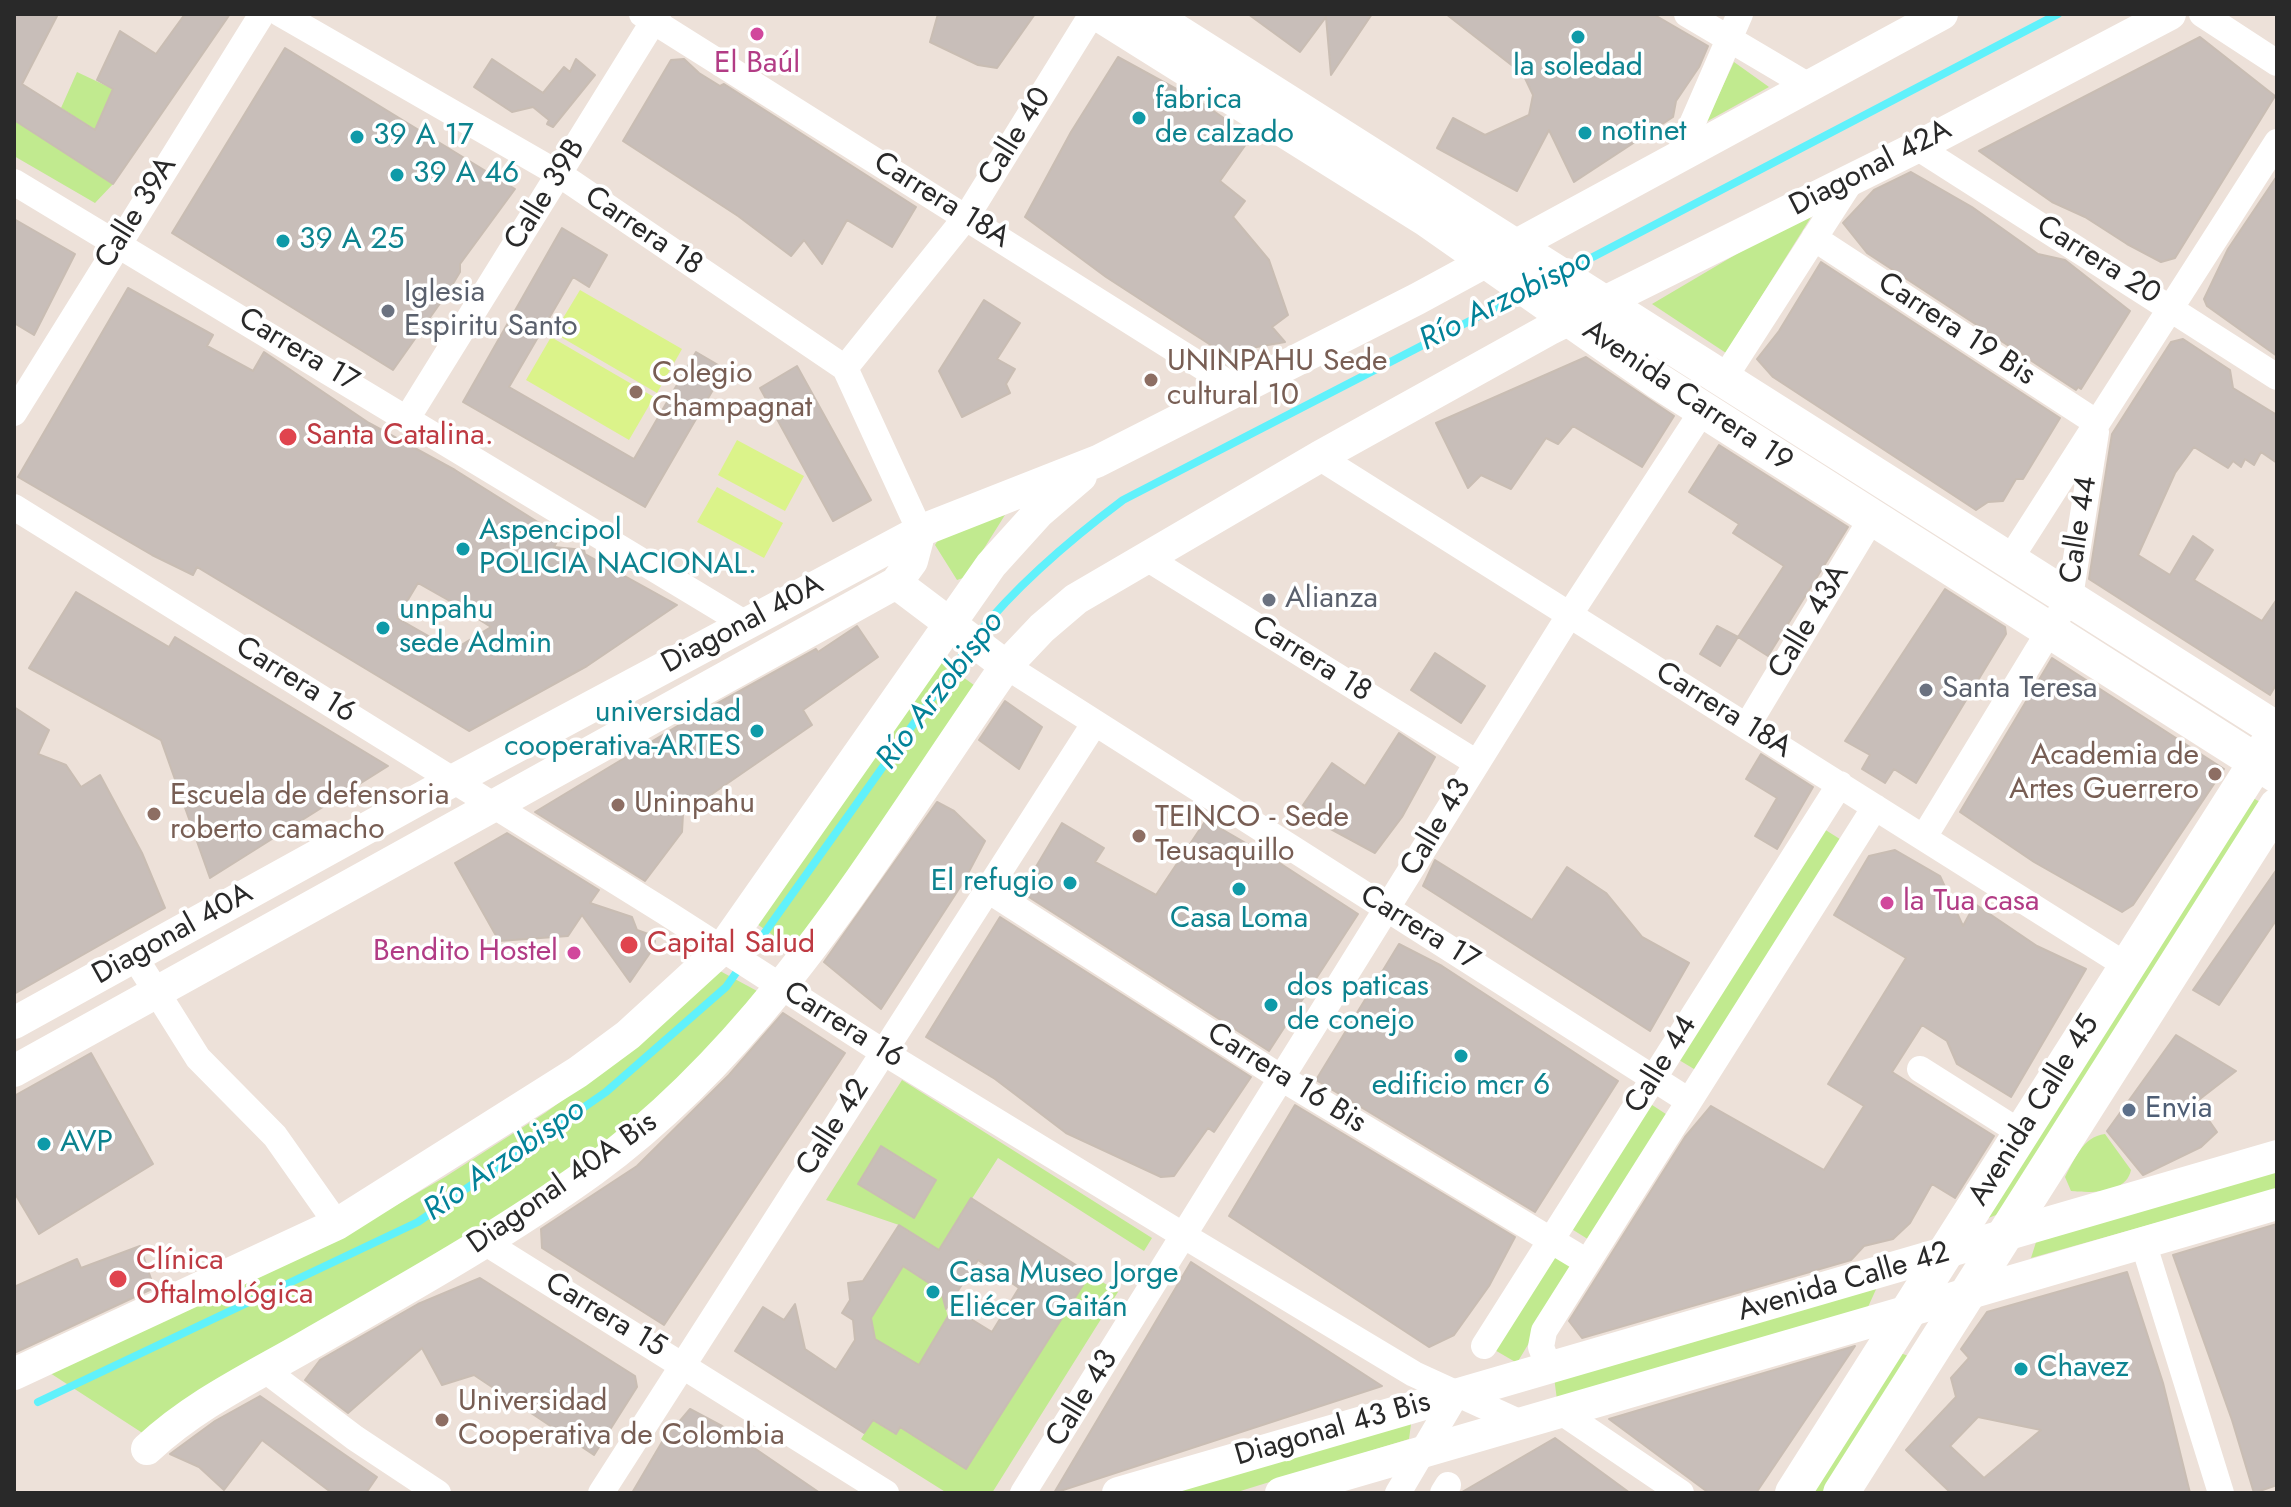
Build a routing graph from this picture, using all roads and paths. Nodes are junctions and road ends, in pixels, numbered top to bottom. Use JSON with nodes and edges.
{"nodes":[{"id":1,"x":262,"y":14,"type":"edge"},
{"id":2,"x":281,"y":14,"type":"edge"},
{"id":3,"x":1092,"y":14,"type":"edge"},
{"id":4,"x":1100,"y":14,"type":"edge"},
{"id":5,"x":1148,"y":14,"type":"edge"},
{"id":6,"x":1687,"y":14,"type":"edge"},
{"id":7,"x":1740,"y":14,"type":"edge"},
{"id":8,"x":1942,"y":14,"type":"edge"},
{"id":9,"x":2170,"y":14,"type":"edge"},
{"id":10,"x":2202,"y":14,"type":"edge"},
{"id":11,"x":651,"y":17,"type":"edge"},
{"id":12,"x":1728,"y":41,"type":"junction"},
{"id":13,"x":2277,"y":63,"type":"edge"},
{"id":14,"x":1807,"y":85,"type":"junction"},
{"id":15,"x":2277,"y":142,"type":"edge"},
{"id":16,"x":1917,"y":147,"type":"junction"},
{"id":17,"x":1679,"y":154,"type":"junction"},
{"id":18,"x":559,"y":174,"type":"junction"},
{"id":19,"x":1853,"y":178,"type":"junction"},
{"id":20,"x":14,"y":182,"type":"edge"},
{"id":21,"x":967,"y":216,"type":"junction"},
{"id":22,"x":1814,"y":238,"type":"junction"},
{"id":23,"x":118,"y":244,"type":"junction"},
{"id":24,"x":1509,"y":258,"type":"junction"},
{"id":25,"x":1581,"y":307,"type":"junction"},
{"id":26,"x":2171,"y":307,"type":"junction"},
{"id":27,"x":845,"y":368,"type":"junction"},
{"id":28,"x":2277,"y":377,"type":"edge"},
{"id":29,"x":1723,"y":380,"type":"junction"},
{"id":30,"x":1241,"y":387,"type":"junction"},
{"id":31,"x":1703,"y":410,"type":"junction"},
{"id":32,"x":14,"y":413,"type":"edge"},
{"id":33,"x":408,"y":417,"type":"junction"},
{"id":34,"x":2097,"y":423,"type":"junction"},
{"id":35,"x":1319,"y":457,"type":"junction"},
{"id":36,"x":1098,"y":461,"type":"junction"},
{"id":37,"x":14,"y":507,"type":"edge"},
{"id":38,"x":1872,"y":518,"type":"junction"},
{"id":39,"x":920,"y":531,"type":"junction"},
{"id":40,"x":1145,"y":557,"type":"junction"},
{"id":41,"x":2010,"y":559,"type":"junction"},
{"id":42,"x":896,"y":583,"type":"junction"},
{"id":43,"x":2070,"y":597,"type":"junction"},
{"id":44,"x":1570,"y":614,"type":"junction"},
{"id":45,"x":744,"y":623,"type":"junction"},
{"id":46,"x":952,"y":627,"type":"junction"},
{"id":47,"x":2050,"y":630,"type":"junction"},
{"id":48,"x":1000,"y":662,"type":"junction"},
{"id":49,"x":1094,"y":724,"type":"junction"},
{"id":50,"x":1747,"y":726,"type":"junction"},
{"id":51,"x":2277,"y":730,"type":"edge"},
{"id":52,"x":1477,"y":763,"type":"junction"},
{"id":53,"x":2267,"y":768,"type":"edge"},
{"id":54,"x":454,"y":780,"type":"junction"},
{"id":55,"x":1840,"y":784,"type":"junction"},
{"id":56,"x":496,"y":806,"type":"junction"},
{"id":57,"x":2277,"y":806,"type":"edge"},
{"id":58,"x":1875,"y":807,"type":"junction"},
{"id":59,"x":1924,"y":837,"type":"junction"},
{"id":60,"x":988,"y":890,"type":"junction"},
{"id":61,"x":1388,"y":909,"type":"junction"},
{"id":62,"x":726,"y":951,"type":"junction"},
{"id":63,"x":134,"y":956,"type":"junction"},
{"id":64,"x":2127,"y":966,"type":"junction"},
{"id":65,"x":778,"y":985,"type":"junction"},
{"id":66,"x":155,"y":992,"type":"junction"},
{"id":67,"x":14,"y":1023,"type":"edge"},
{"id":68,"x":883,"y":1052,"type":"junction"},
{"id":69,"x":1920,"y":1069,"type":"dead end"},
{"id":70,"x":14,"y":1071,"type":"edge"},
{"id":71,"x":1654,"y":1077,"type":"junction"},
{"id":72,"x":1283,"y":1079,"type":"junction"},
{"id":73,"x":1689,"y":1101,"type":"junction"},
{"id":74,"x":2021,"y":1133,"type":"junction"},
{"id":75,"x":2277,"y":1156,"type":"edge"},
{"id":76,"x":2277,"y":1204,"type":"edge"},
{"id":77,"x":337,"y":1224,"type":"junction"},
{"id":78,"x":2003,"y":1235,"type":"junction"},
{"id":79,"x":1186,"y":1237,"type":"junction"},
{"id":80,"x":1550,"y":1240,"type":"junction"},
{"id":81,"x":2143,"y":1242,"type":"junction"},
{"id":82,"x":486,"y":1243,"type":"junction"},
{"id":83,"x":1944,"y":1254,"type":"junction"},
{"id":84,"x":1587,"y":1262,"type":"junction"},
{"id":85,"x":1966,"y":1293,"type":"junction"},
{"id":86,"x":1908,"y":1311,"type":"junction"},
{"id":87,"x":1484,"y":1346,"type":"dead end"},
{"id":88,"x":682,"y":1363,"type":"junction"},
{"id":89,"x":1549,"y":1368,"type":"junction"},
{"id":90,"x":265,"y":1370,"type":"junction"},
{"id":91,"x":14,"y":1374,"type":"edge"},
{"id":92,"x":1456,"y":1395,"type":"junction"},
{"id":93,"x":1560,"y":1411,"type":"junction"},
{"id":94,"x":1521,"y":1423,"type":"junction"},
{"id":95,"x":147,"y":1449,"type":"dead end"},
{"id":96,"x":1422,"y":1453,"type":"junction"},
{"id":97,"x":438,"y":1493,"type":"edge"},
{"id":98,"x":601,"y":1493,"type":"edge"},
{"id":99,"x":886,"y":1493,"type":"edge"},
{"id":100,"x":1023,"y":1493,"type":"edge"},
{"id":101,"x":1118,"y":1493,"type":"edge"},
{"id":102,"x":1281,"y":1493,"type":"edge"},
{"id":103,"x":1398,"y":1493,"type":"edge"},
{"id":104,"x":1681,"y":1493,"type":"edge"},
{"id":105,"x":1793,"y":1493,"type":"edge"},
{"id":106,"x":1841,"y":1493,"type":"edge"},
{"id":107,"x":2221,"y":1493,"type":"edge"}],
"edges":[{"from":1,"to":23,"type":"street","name":"Calle 39A"},
{"from":2,"to":18,"type":"street","name":"Carrera 18"},
{"from":3,"to":21,"type":"street","name":"Calle 40"},
{"from":4,"to":24,"type":"main road","name":"Avenida Carrera 19"},
{"from":5,"to":24,"type":"main road","name":"Avenida Carrera 19"},
{"from":6,"to":12,"type":"street"},
{"from":7,"to":12,"type":"street"},
{"from":8,"to":14,"type":"street"},
{"from":9,"to":16,"type":"street","name":"Diagonal 42A"},
{"from":10,"to":13,"type":"street"},
{"from":11,"to":18,"type":"street","name":"Calle 39B"},
{"from":11,"to":21,"type":"street","name":"Carrera 18A"},
{"from":12,"to":14,"type":"street"},
{"from":12,"to":17,"type":"street"},
{"from":14,"to":17,"type":"street"},
{"from":15,"to":26,"type":"street","name":"Calle 44"},
{"from":16,"to":19,"type":"street","name":"Diagonal 42A"},
{"from":16,"to":26,"type":"street","name":"Carrera 20"},
{"from":17,"to":24,"type":"street"},
{"from":18,"to":27,"type":"street","name":"Carrera 18"},
{"from":18,"to":33,"type":"street","name":"Calle 39B"},
{"from":19,"to":22,"type":"street"},
{"from":19,"to":25,"type":"street","name":"Diagonal 42A"},
{"from":20,"to":23,"type":"street","name":"Carrera 17"},
{"from":21,"to":27,"type":"street","name":"Calle 40"},
{"from":21,"to":30,"type":"street","name":"Carrera 18A"},
{"from":22,"to":29,"type":"street"},
{"from":22,"to":34,"type":"street","name":"Carrera 19 Bis"},
{"from":23,"to":32,"type":"street","name":"Calle 39A"},
{"from":23,"to":33,"type":"street","name":"Carrera 17"},
{"from":24,"to":25,"type":"main road","name":"Avenida Carrera 19"},
{"from":24,"to":30,"type":"street","name":"Diagonal 40A"},
{"from":25,"to":29,"type":"main road","name":"Avenida Carrera 19"},
{"from":25,"to":31,"type":"main road","name":"Avenida Carrera 19"},
{"from":25,"to":35,"type":"street"},
{"from":26,"to":28,"type":"street","name":"Carrera 20"},
{"from":26,"to":34,"type":"street","name":"Calle 44"},
{"from":27,"to":39,"type":"street"},
{"from":29,"to":41,"type":"main road","name":"Avenida Carrera 19"},
{"from":30,"to":36,"type":"street","name":"Diagonal 40A"},
{"from":31,"to":38,"type":"main road","name":"Avenida Carrera 19"},
{"from":31,"to":44,"type":"street","name":"Calle 43"},
{"from":33,"to":45,"type":"street","name":"Carrera 17"},
{"from":34,"to":41,"type":"street","name":"Calle 44"},
{"from":34,"to":43,"type":"street","name":"Calle 44"},
{"from":35,"to":40,"type":"street"},
{"from":35,"to":44,"type":"street","name":"Carrera 18A"},
{"from":36,"to":39,"type":"street","name":"Diagonal 40A"},
{"from":36,"to":46,"type":"street"},
{"from":37,"to":54,"type":"street","name":"Carrera 16"},
{"from":38,"to":47,"type":"main road","name":"Avenida Carrera 19"},
{"from":38,"to":50,"type":"street","name":"Calle 43A"},
{"from":39,"to":42,"type":"street"},
{"from":39,"to":45,"type":"street","name":"Diagonal 40A"},
{"from":40,"to":48,"type":"street"},
{"from":40,"to":52,"type":"street","name":"Carrera 18"},
{"from":41,"to":43,"type":"main road","name":"Avenida Carrera 19"},
{"from":42,"to":46,"type":"street","name":"Carrera 17"},
{"from":42,"to":56,"type":"street","name":"Diagonal 40A"},
{"from":43,"to":47,"type":"street","name":"Calle 44"},
{"from":43,"to":51,"type":"main road","name":"Avenida Carrera 19"},
{"from":44,"to":50,"type":"street","name":"Carrera 18A"},
{"from":44,"to":52,"type":"street","name":"Calle 43"},
{"from":45,"to":54,"type":"street","name":"Diagonal 40A"},
{"from":46,"to":48,"type":"street","name":"Carrera 17"},
{"from":46,"to":62,"type":"street"},
{"from":47,"to":53,"type":"main road","name":"Avenida Carrera 19"},
{"from":47,"to":59,"type":"street","name":"Calle 44"},
{"from":48,"to":49,"type":"street","name":"Carrera 17"},
{"from":48,"to":65,"type":"street","name":"Diagonal 40A Bis"},
{"from":49,"to":60,"type":"street","name":"Calle 42"},
{"from":49,"to":61,"type":"street","name":"Carrera 17"},
{"from":50,"to":55,"type":"street","name":"Carrera 18A"},
{"from":51,"to":53,"type":"main road","name":"Avenida Calle 45"},
{"from":52,"to":61,"type":"street","name":"Calle 43"},
{"from":53,"to":64,"type":"main road","name":"Avenida Calle 45"},
{"from":54,"to":56,"type":"street","name":"Carrera 16"},
{"from":54,"to":63,"type":"street","name":"Diagonal 40A"},
{"from":55,"to":58,"type":"street","name":"Carrera 18A"},
{"from":55,"to":71,"type":"street","name":"Calle 44"},
{"from":56,"to":62,"type":"street","name":"Carrera 16"},
{"from":56,"to":66,"type":"street","name":"Diagonal 40A"},
{"from":57,"to":78,"type":"main road","name":"Avenida Calle 45"},
{"from":58,"to":59,"type":"street","name":"Carrera 18A"},
{"from":58,"to":73,"type":"street","name":"Calle 44"},
{"from":59,"to":64,"type":"street","name":"Carrera 18A"},
{"from":60,"to":68,"type":"street","name":"Calle 42"},
{"from":60,"to":72,"type":"street","name":"Carrera 16 Bis"},
{"from":61,"to":71,"type":"street","name":"Carrera 17"},
{"from":61,"to":72,"type":"street","name":"Calle 43"},
{"from":62,"to":65,"type":"street","name":"Carrera 16"},
{"from":62,"to":77,"type":"street"},
{"from":63,"to":66,"type":"street"},
{"from":63,"to":67,"type":"street","name":"Diagonal 40A"},
{"from":64,"to":74,"type":"main road","name":"Avenida Calle 45"},
{"from":65,"to":68,"type":"street","name":"Carrera 16"},
{"from":65,"to":82,"type":"street","name":"Diagonal 40A Bis"},
{"from":66,"to":70,"type":"street","name":"Diagonal 40A"},
{"from":66,"to":77,"type":"street"},
{"from":68,"to":79,"type":"street","name":"Carrera 16"},
{"from":68,"to":88,"type":"street","name":"Calle 42"},
{"from":69,"to":74,"type":"street"},
{"from":71,"to":73,"type":"street","name":"Carrera 17"},
{"from":71,"to":80,"type":"street","name":"Calle 44"},
{"from":72,"to":79,"type":"street","name":"Calle 43"},
{"from":72,"to":80,"type":"street","name":"Carrera 16 Bis"},
{"from":73,"to":84,"type":"street","name":"Calle 44"},
{"from":74,"to":83,"type":"main road","name":"Avenida Calle 45"},
{"from":75,"to":78,"type":"street","name":"Avenida Calle 42"},
{"from":76,"to":81,"type":"street","name":"Avenida Calle 42"},
{"from":77,"to":91,"type":"street"},
{"from":78,"to":83,"type":"street","name":"Avenida Calle 42"},
{"from":78,"to":85,"type":"main road","name":"Avenida Calle 45"},
{"from":79,"to":92,"type":"street","name":"Carrera 16"},
{"from":79,"to":100,"type":"street","name":"Calle 43"},
{"from":80,"to":84,"type":"street","name":"Carrera 16 Bis"},
{"from":80,"to":87,"type":"street","name":"Calle 44"},
{"from":81,"to":85,"type":"street","name":"Avenida Calle 42"},
{"from":81,"to":107,"type":"street"},
{"from":82,"to":88,"type":"street","name":"Carrera 15"},
{"from":82,"to":90,"type":"street","name":"Diagonal 40A Bis"},
{"from":83,"to":86,"type":"main road","name":"Avenida Calle 45"},
{"from":83,"to":89,"type":"street","name":"Avenida Calle 42"},
{"from":84,"to":89,"type":"street","name":"Calle 44"},
{"from":85,"to":86,"type":"street","name":"Avenida Calle 42"},
{"from":85,"to":106,"type":"main road","name":"Avenida Calle 45"},
{"from":86,"to":93,"type":"street","name":"Avenida Calle 42"},
{"from":86,"to":105,"type":"main road","name":"Avenida Calle 45"},
{"from":88,"to":98,"type":"street","name":"Calle 42"},
{"from":88,"to":99,"type":"street","name":"Carrera 15"},
{"from":89,"to":92,"type":"street","name":"Diagonal 43 Bis"},
{"from":90,"to":95,"type":"street","name":"Diagonal 40A Bis"},
{"from":90,"to":97,"type":"street"},
{"from":92,"to":94,"type":"street","name":"Carrera 16"},
{"from":92,"to":96,"type":"street"},
{"from":92,"to":101,"type":"street","name":"Diagonal 43 Bis"},
{"from":93,"to":94,"type":"street","name":"Diagonal 43 Bis"},
{"from":93,"to":104,"type":"street"},
{"from":94,"to":96,"type":"street","name":"Diagonal 43 Bis"},
{"from":96,"to":102,"type":"street","name":"Diagonal 43 Bis"},
{"from":96,"to":103,"type":"street"}]}
